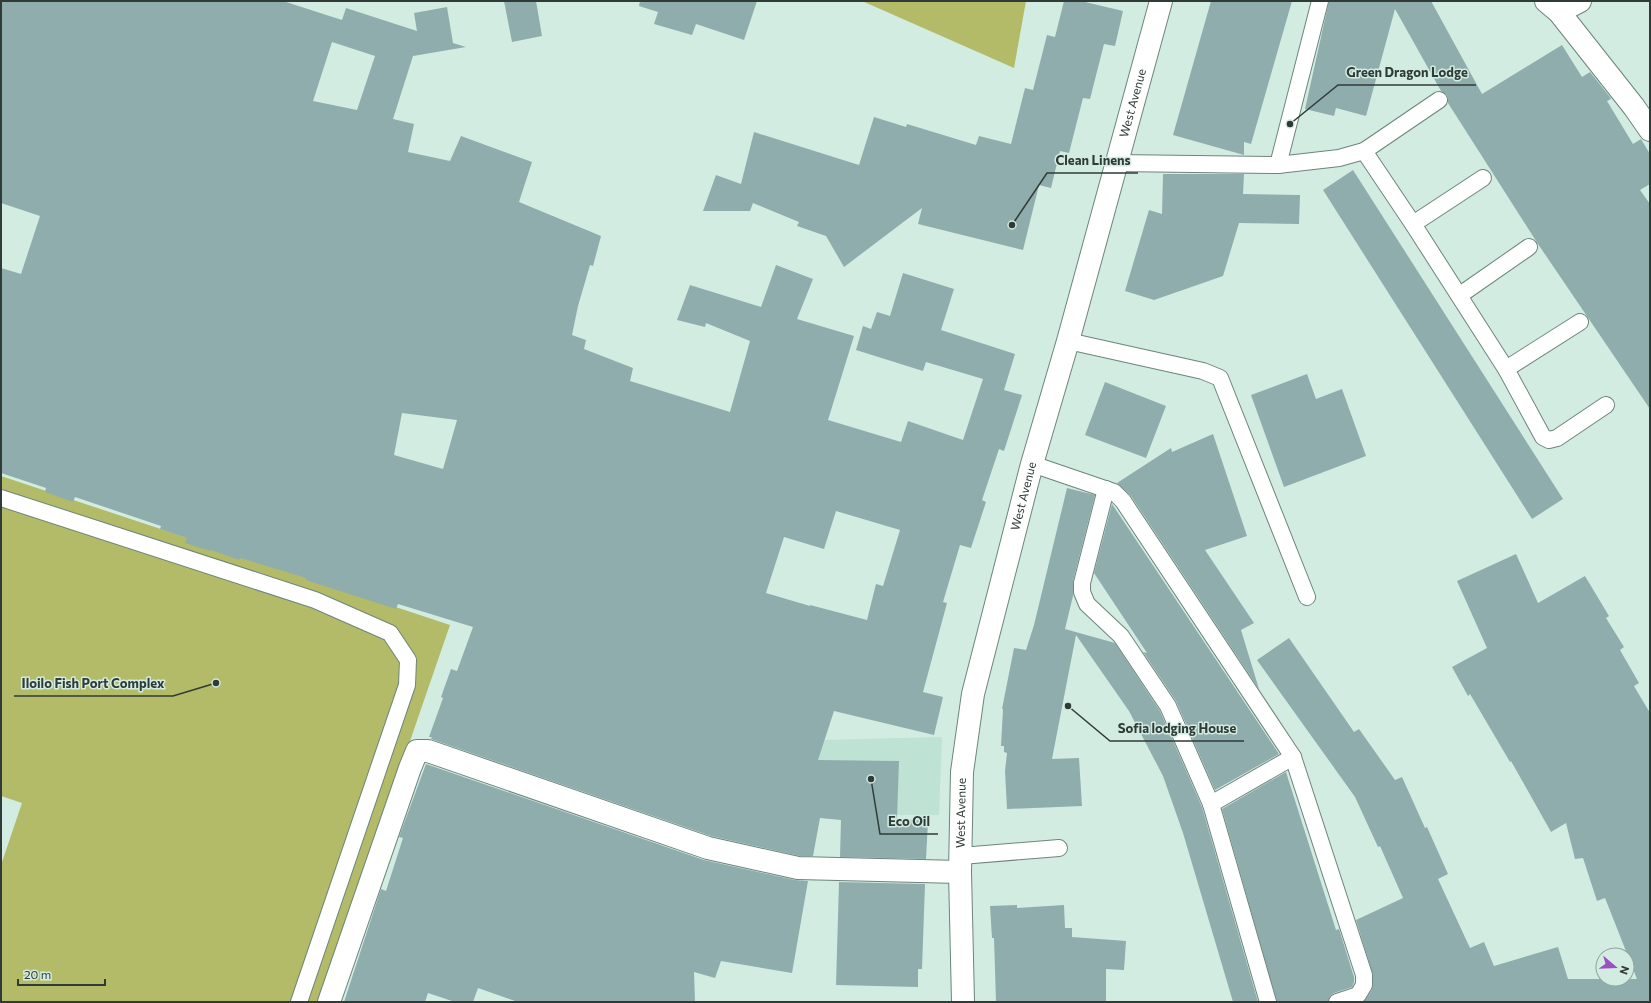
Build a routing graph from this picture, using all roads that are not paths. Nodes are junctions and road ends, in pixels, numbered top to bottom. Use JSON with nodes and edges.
{"nodes":[{"id":1,"x":1160,"y":1,"type":"edge"},
{"id":2,"x":1320,"y":1,"type":"edge"},
{"id":3,"x":1580,"y":1,"type":"edge"},
{"id":4,"x":1553,"y":6,"type":"edge"},
{"id":5,"x":1439,"y":100,"type":"dead end"},
{"id":6,"x":1650,"y":130,"type":"edge"},
{"id":7,"x":1364,"y":151,"type":"junction"},
{"id":8,"x":1116,"y":163,"type":"junction"},
{"id":9,"x":1278,"y":165,"type":"junction"},
{"id":10,"x":1483,"y":178,"type":"dead end"},
{"id":11,"x":1413,"y":224,"type":"junction"},
{"id":12,"x":1529,"y":248,"type":"dead end"},
{"id":13,"x":1460,"y":296,"type":"junction"},
{"id":14,"x":1580,"y":322,"type":"dead end"},
{"id":15,"x":1068,"y":341,"type":"junction"},
{"id":16,"x":1506,"y":369,"type":"junction"},
{"id":17,"x":1606,"y":405,"type":"dead end"},
{"id":18,"x":1032,"y":464,"type":"junction"},
{"id":19,"x":1106,"y":489,"type":"junction"},
{"id":20,"x":1,"y":498,"type":"edge"},
{"id":21,"x":1307,"y":597,"type":"dead end"},
{"id":22,"x":1293,"y":757,"type":"junction"},
{"id":23,"x":1212,"y":804,"type":"junction"},
{"id":24,"x":1058,"y":848,"type":"dead end"},
{"id":25,"x":960,"y":864,"type":"junction"},
{"id":26,"x":299,"y":1002,"type":"edge"},
{"id":27,"x":329,"y":1002,"type":"edge"},
{"id":28,"x":963,"y":1002,"type":"edge"},
{"id":29,"x":1268,"y":1002,"type":"edge"},
{"id":30,"x":1337,"y":1002,"type":"edge"}],
"edges":[{"from":1,"to":8,"type":"main road","name":"West Avenue"},
{"from":2,"to":9,"type":"lane"},
{"from":3,"to":4,"type":"main road"},
{"from":4,"to":6,"type":"main road"},
{"from":5,"to":7,"type":"lane"},
{"from":7,"to":9,"type":"lane"},
{"from":7,"to":11,"type":"lane"},
{"from":8,"to":9,"type":"lane"},
{"from":8,"to":15,"type":"main road","name":"West Avenue"},
{"from":10,"to":11,"type":"lane"},
{"from":11,"to":13,"type":"lane"},
{"from":12,"to":13,"type":"lane"},
{"from":13,"to":16,"type":"lane"},
{"from":14,"to":16,"type":"lane"},
{"from":15,"to":18,"type":"main road","name":"West Avenue"},
{"from":15,"to":21,"type":"lane"},
{"from":16,"to":17,"type":"lane"},
{"from":18,"to":19,"type":"lane"},
{"from":18,"to":25,"type":"main road","name":"West Avenue"},
{"from":19,"to":22,"type":"lane"},
{"from":19,"to":23,"type":"lane"},
{"from":20,"to":26,"type":"lane"},
{"from":22,"to":23,"type":"lane"},
{"from":22,"to":30,"type":"lane"},
{"from":23,"to":29,"type":"lane"},
{"from":24,"to":25,"type":"lane"},
{"from":25,"to":27,"type":"main road"},
{"from":25,"to":28,"type":"main road","name":"West Avenue"}]}
